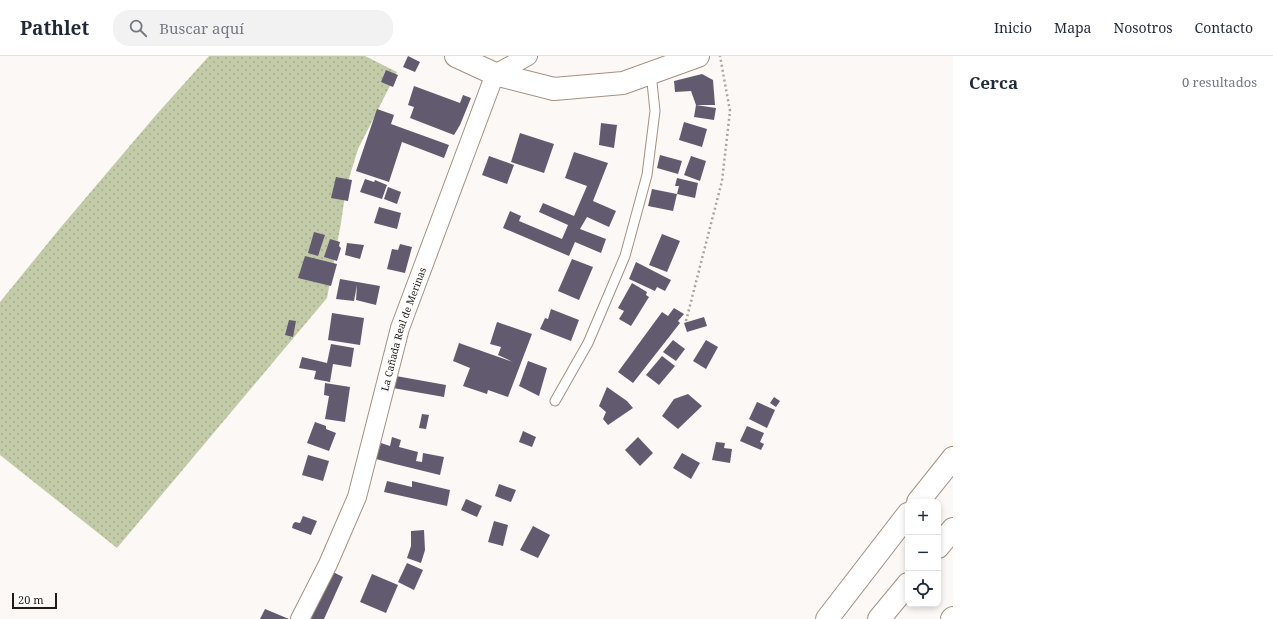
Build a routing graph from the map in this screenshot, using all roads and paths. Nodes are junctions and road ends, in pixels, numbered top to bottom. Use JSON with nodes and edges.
{"nodes":[{"id":1,"x":456,"y":56,"type":"edge"},
{"id":2,"x":528,"y":56,"type":"edge"},
{"id":3,"x":698,"y":56,"type":"edge"},
{"id":4,"x":720,"y":56,"type":"edge"},
{"id":5,"x":651,"y":73,"type":"junction"},
{"id":6,"x":495,"y":74,"type":"junction"},
{"id":7,"x":686,"y":321,"type":"dead end"},
{"id":8,"x":555,"y":401,"type":"dead end"},
{"id":9,"x":953,"y":458,"type":"edge"},
{"id":10,"x":920,"y":499,"type":"edge"},
{"id":11,"x":905,"y":518,"type":"edge"},
{"id":12,"x":953,"y":529,"type":"edge"},
{"id":13,"x":941,"y":543,"type":"edge"},
{"id":14,"x":905,"y":588,"type":"edge"},
{"id":15,"x":300,"y":619,"type":"edge"},
{"id":16,"x":827,"y":619,"type":"edge"},
{"id":17,"x":879,"y":619,"type":"edge"}],
"edges":[{"from":1,"to":6,"type":"main road"},
{"from":2,"to":6,"type":"street"},
{"from":3,"to":5,"type":"main road"},
{"from":4,"to":7,"type":"path"},
{"from":5,"to":6,"type":"main road"},
{"from":5,"to":8,"type":"lane"},
{"from":6,"to":15,"type":"street","name":"La Cañada Real de Merinas"},
{"from":9,"to":10,"type":"main road"},
{"from":11,"to":16,"type":"main road"},
{"from":12,"to":13,"type":"main road"},
{"from":14,"to":17,"type":"main road"}]}
